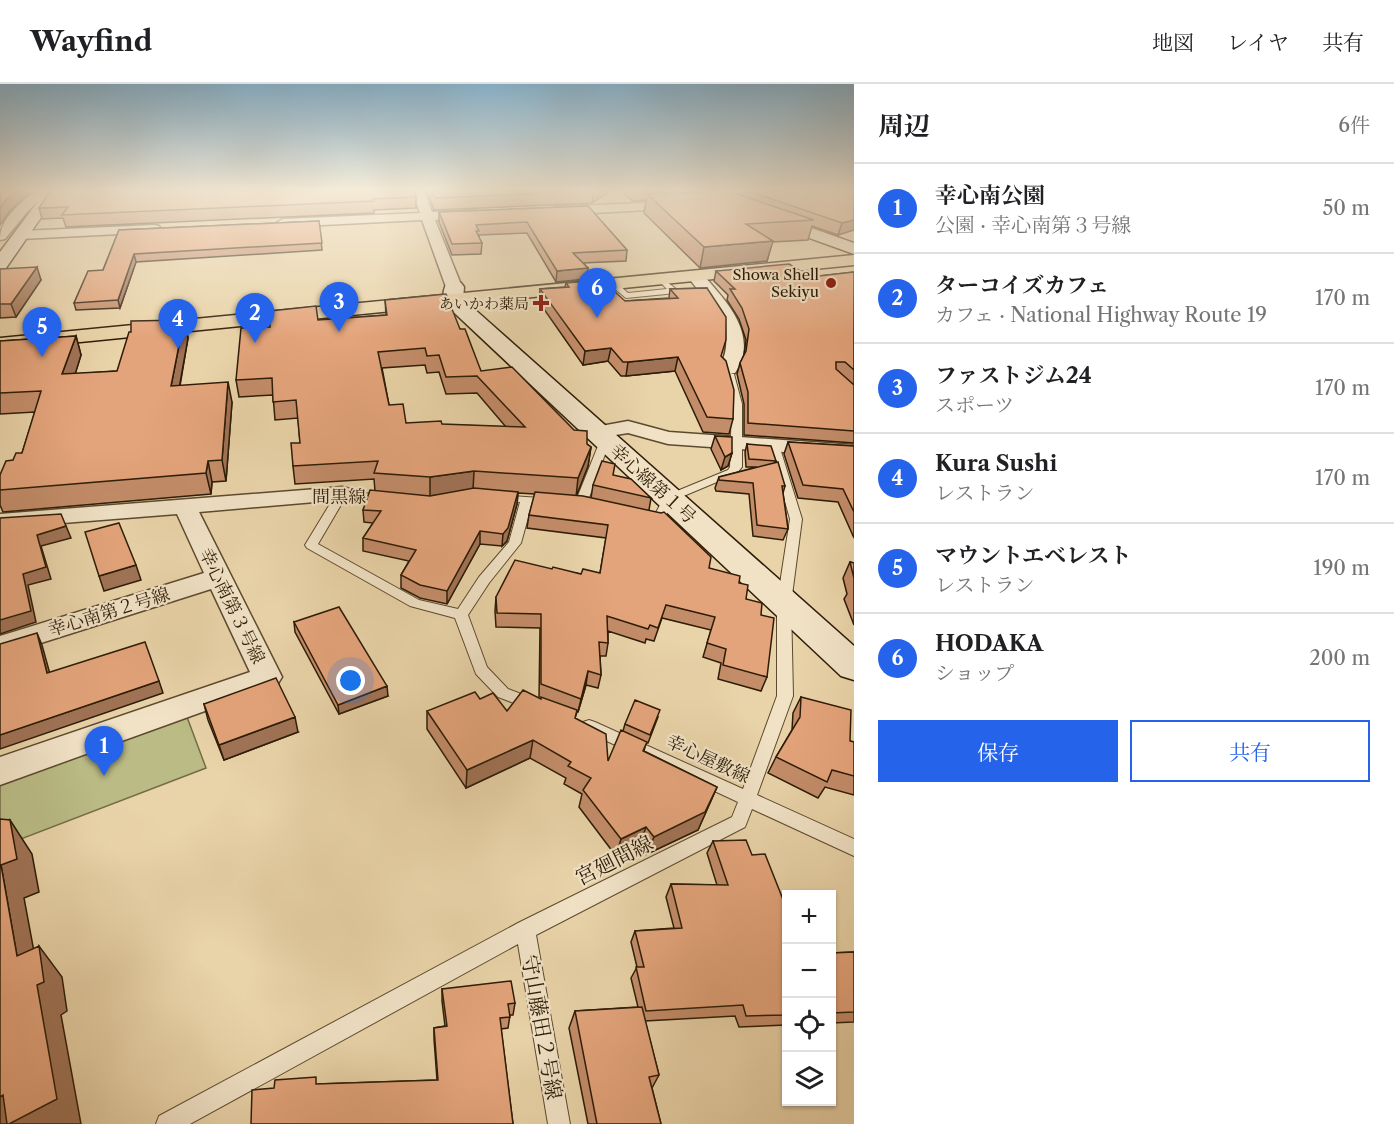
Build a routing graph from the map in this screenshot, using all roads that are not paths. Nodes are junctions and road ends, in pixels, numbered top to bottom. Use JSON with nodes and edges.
{"nodes":[{"id":1,"x":17,"y":240,"type":"edge"},
{"id":2,"x":436,"y":240,"type":"edge"},
{"id":3,"x":822,"y":240,"type":"edge"},
{"id":4,"x":853,"y":251,"type":"edge"},
{"id":5,"x":1,"y":260,"type":"edge"},
{"id":6,"x":696,"y":277,"type":"junction"},
{"id":7,"x":453,"y":294,"type":"junction"},
{"id":8,"x":0,"y":330,"type":"edge"},
{"id":9,"x":0,"y":344,"type":"edge"},
{"id":10,"x":728,"y":369,"type":"joint"},
{"id":11,"x":601,"y":436,"type":"junction"},
{"id":12,"x":736,"y":441,"type":"junction"},
{"id":13,"x":774,"y":445,"type":"junction"},
{"id":14,"x":854,"y":451,"type":"edge"},
{"id":15,"x":342,"y":494,"type":"junction"},
{"id":16,"x":484,"y":495,"type":"edge"},
{"id":17,"x":669,"y":498,"type":"junction"},
{"id":18,"x":397,"y":499,"type":"edge"},
{"id":19,"x":527,"y":499,"type":"junction"},
{"id":20,"x":185,"y":507,"type":"junction"},
{"id":21,"x":636,"y":515,"type":"edge"},
{"id":22,"x":0,"y":521,"type":"edge"},
{"id":23,"x":218,"y":578,"type":"junction"},
{"id":24,"x":784,"y":603,"type":"junction"},
{"id":25,"x":461,"y":615,"type":"junction"},
{"id":26,"x":0,"y":646,"type":"edge"},
{"id":27,"x":854,"y":667,"type":"edge"},
{"id":28,"x":547,"y":710,"type":"edge"},
{"id":29,"x":570,"y":718,"type":"edge"},
{"id":30,"x":0,"y":771,"type":"edge"},
{"id":31,"x":746,"y":799,"type":"junction"},
{"id":32,"x":854,"y":848,"type":"edge"},
{"id":33,"x":525,"y":930,"type":"junction"},
{"id":34,"x":168,"y":1124,"type":"edge"},
{"id":35,"x":559,"y":1124,"type":"edge"}],
"edges":[{"from":1,"to":5,"type":"street"},
{"from":2,"to":7,"type":"street"},
{"from":3,"to":4,"type":"street"},
{"from":4,"to":6,"type":"highway"},
{"from":4,"to":7,"type":"highway"},
{"from":6,"to":7,"type":"highway"},
{"from":6,"to":10,"type":"street"},
{"from":7,"to":8,"type":"highway"},
{"from":7,"to":9,"type":"highway"},
{"from":7,"to":11,"type":"street","name":"幸心線第１号"},
{"from":10,"to":12,"type":"lane"},
{"from":11,"to":12,"type":"street"},
{"from":11,"to":17,"type":"street","name":"幸心線第１号"},
{"from":11,"to":19,"type":"lane"},
{"from":12,"to":13,"type":"street"},
{"from":12,"to":17,"type":"lane"},
{"from":13,"to":14,"type":"street"},
{"from":13,"to":24,"type":"lane","name":"宮廻間線"},
{"from":15,"to":18,"type":"lane","name":"間黒線"},
{"from":15,"to":20,"type":"street","name":"間黒線"},
{"from":15,"to":25,"type":"lane"},
{"from":16,"to":19,"type":"lane"},
{"from":17,"to":21,"type":"lane"},
{"from":17,"to":24,"type":"street","name":"幸心線第１号"},
{"from":19,"to":25,"type":"lane"},
{"from":20,"to":22,"type":"street","name":"間黒線"},
{"from":20,"to":23,"type":"street","name":"幸心南第３号線"},
{"from":23,"to":26,"type":"street","name":"幸心南第２号線"},
{"from":23,"to":30,"type":"street","name":"幸心南第３号線"},
{"from":24,"to":27,"type":"street","name":"幸心線第１号"},
{"from":24,"to":31,"type":"lane","name":"宮廻間線"},
{"from":25,"to":28,"type":"lane"},
{"from":29,"to":31,"type":"lane","name":"幸心屋敷線"},
{"from":31,"to":32,"type":"lane","name":"幸心屋敷線"},
{"from":31,"to":33,"type":"lane","name":"宮廻間線"},
{"from":33,"to":34,"type":"lane","name":"宮廻間線"},
{"from":33,"to":35,"type":"lane","name":"守山藤田２号線"}]}
